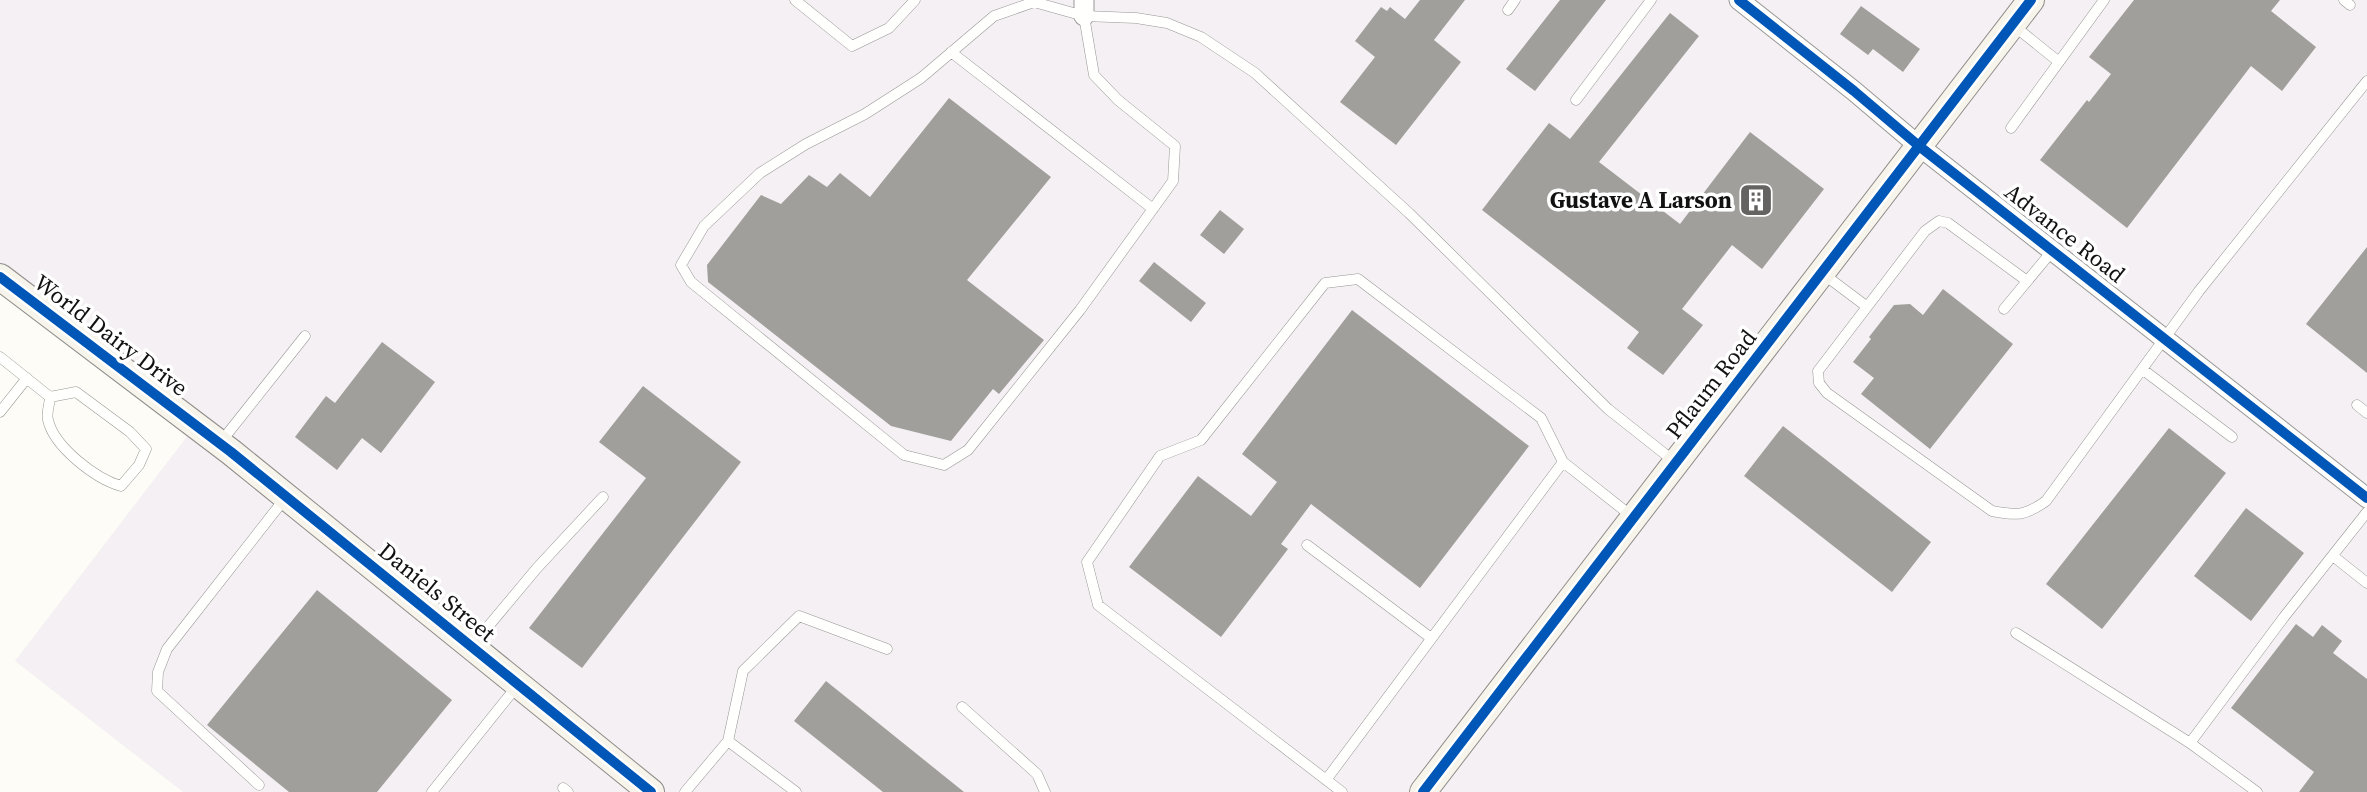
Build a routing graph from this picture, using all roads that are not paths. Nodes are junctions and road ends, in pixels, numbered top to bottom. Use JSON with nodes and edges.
{"nodes":[{"id":1,"x":795,"y":0,"type":"edge"},
{"id":2,"x":915,"y":0,"type":"edge"},
{"id":3,"x":1515,"y":0,"type":"edge"},
{"id":4,"x":1651,"y":0,"type":"edge"},
{"id":5,"x":1739,"y":0,"type":"edge"},
{"id":6,"x":2031,"y":0,"type":"edge"},
{"id":7,"x":2104,"y":0,"type":"edge"},
{"id":8,"x":1084,"y":8,"type":"edge"},
{"id":9,"x":1508,"y":10,"type":"dead end"},
{"id":10,"x":2013,"y":24,"type":"junction"},
{"id":11,"x":951,"y":52,"type":"junction"},
{"id":12,"x":2059,"y":62,"type":"junction"},
{"id":13,"x":2367,"y":80,"type":"edge"},
{"id":14,"x":1576,"y":100,"type":"dead end"},
{"id":15,"x":2011,"y":128,"type":"dead end"},
{"id":16,"x":1919,"y":146,"type":"junction"},
{"id":17,"x":1153,"y":209,"type":"junction"},
{"id":18,"x":2053,"y":250,"type":"junction"},
{"id":19,"x":1822,"y":273,"type":"junction"},
{"id":20,"x":2027,"y":281,"type":"junction"},
{"id":21,"x":5,"y":285,"type":"edge"},
{"id":22,"x":1866,"y":306,"type":"junction"},
{"id":23,"x":2004,"y":309,"type":"dead end"},
{"id":24,"x":304,"y":336,"type":"dead end"},
{"id":25,"x":2164,"y":338,"type":"junction"},
{"id":26,"x":0,"y":357,"type":"edge"},
{"id":27,"x":2142,"y":369,"type":"junction"},
{"id":28,"x":27,"y":378,"type":"junction"},
{"id":29,"x":50,"y":397,"type":"junction"},
{"id":30,"x":2357,"y":405,"type":"dead end"},
{"id":31,"x":0,"y":412,"type":"edge"},
{"id":32,"x":2367,"y":413,"type":"edge"},
{"id":33,"x":195,"y":426,"type":"joint"},
{"id":34,"x":2232,"y":437,"type":"dead end"},
{"id":35,"x":219,"y":444,"type":"junction"},
{"id":36,"x":1563,"y":462,"type":"junction"},
{"id":37,"x":1676,"y":463,"type":"junction"},
{"id":38,"x":286,"y":496,"type":"junction"},
{"id":39,"x":603,"y":497,"type":"dead end"},
{"id":40,"x":2367,"y":498,"type":"edge"},
{"id":41,"x":2367,"y":513,"type":"edge"},
{"id":42,"x":1634,"y":518,"type":"junction"},
{"id":43,"x":1307,"y":545,"type":"dead end"},
{"id":44,"x":2333,"y":556,"type":"junction"},
{"id":45,"x":2367,"y":583,"type":"edge"},
{"id":46,"x":2016,"y":633,"type":"dead end"},
{"id":47,"x":1431,"y":638,"type":"junction"},
{"id":48,"x":471,"y":647,"type":"junction"},
{"id":49,"x":887,"y":649,"type":"dead end"},
{"id":50,"x":518,"y":686,"type":"junction"},
{"id":51,"x":961,"y":707,"type":"dead end"},
{"id":52,"x":728,"y":741,"type":"junction"},
{"id":53,"x":2190,"y":743,"type":"junction"},
{"id":54,"x":1325,"y":780,"type":"junction"},
{"id":55,"x":259,"y":785,"type":"dead end"},
{"id":56,"x":432,"y":792,"type":"edge"},
{"id":57,"x":651,"y":792,"type":"edge"},
{"id":58,"x":685,"y":792,"type":"edge"},
{"id":59,"x":796,"y":792,"type":"edge"},
{"id":60,"x":1045,"y":792,"type":"edge"},
{"id":61,"x":1342,"y":792,"type":"edge"},
{"id":62,"x":1423,"y":792,"type":"edge"},
{"id":63,"x":2257,"y":792,"type":"edge"}],
"edges":[{"from":1,"to":2,"type":"lane"},
{"from":3,"to":9,"type":"lane"},
{"from":4,"to":14,"type":"lane"},
{"from":5,"to":16,"type":"street","name":"Advance Road"},
{"from":6,"to":10,"type":"street","name":"Pflaum Road"},
{"from":7,"to":12,"type":"lane"},
{"from":8,"to":11,"type":"lane"},
{"from":8,"to":17,"type":"lane"},
{"from":8,"to":37,"type":"lane"},
{"from":10,"to":12,"type":"lane"},
{"from":10,"to":16,"type":"street","name":"Pflaum Road"},
{"from":11,"to":17,"type":"lane"},
{"from":11,"to":17,"type":"lane"},
{"from":12,"to":15,"type":"lane"},
{"from":13,"to":25,"type":"lane"},
{"from":16,"to":18,"type":"street","name":"Advance Road"},
{"from":16,"to":19,"type":"street","name":"Pflaum Road"},
{"from":18,"to":20,"type":"lane"},
{"from":18,"to":25,"type":"street","name":"Advance Road"},
{"from":19,"to":22,"type":"lane"},
{"from":19,"to":37,"type":"street","name":"Pflaum Road"},
{"from":20,"to":22,"type":"lane"},
{"from":20,"to":23,"type":"lane"},
{"from":21,"to":33,"type":"street","name":"World Dairy Drive"},
{"from":22,"to":27,"type":"lane"},
{"from":24,"to":35,"type":"lane"},
{"from":25,"to":27,"type":"lane"},
{"from":25,"to":40,"type":"street","name":"Advance Road"},
{"from":26,"to":28,"type":"lane"},
{"from":27,"to":34,"type":"lane"},
{"from":28,"to":29,"type":"lane"},
{"from":28,"to":31,"type":"lane"},
{"from":29,"to":29,"type":"lane"},
{"from":30,"to":32,"type":"lane"},
{"from":33,"to":35,"type":"street","name":"Daniels Street"},
{"from":35,"to":38,"type":"street","name":"Daniels Street"},
{"from":36,"to":42,"type":"lane"},
{"from":36,"to":47,"type":"lane"},
{"from":36,"to":54,"type":"lane"},
{"from":37,"to":42,"type":"street","name":"Pflaum Road"},
{"from":38,"to":48,"type":"street","name":"Daniels Street"},
{"from":38,"to":55,"type":"lane"},
{"from":39,"to":48,"type":"lane"},
{"from":41,"to":44,"type":"lane"},
{"from":42,"to":62,"type":"street","name":"Pflaum Road"},
{"from":43,"to":47,"type":"lane"},
{"from":44,"to":45,"type":"lane"},
{"from":44,"to":53,"type":"lane"},
{"from":46,"to":53,"type":"lane"},
{"from":47,"to":54,"type":"lane"},
{"from":48,"to":50,"type":"street","name":"Daniels Street"},
{"from":49,"to":52,"type":"lane"},
{"from":50,"to":56,"type":"lane"},
{"from":50,"to":57,"type":"street","name":"Daniels Street"},
{"from":51,"to":60,"type":"lane"},
{"from":52,"to":58,"type":"lane"},
{"from":52,"to":59,"type":"lane"},
{"from":53,"to":63,"type":"lane"},
{"from":54,"to":61,"type":"lane"}]}
